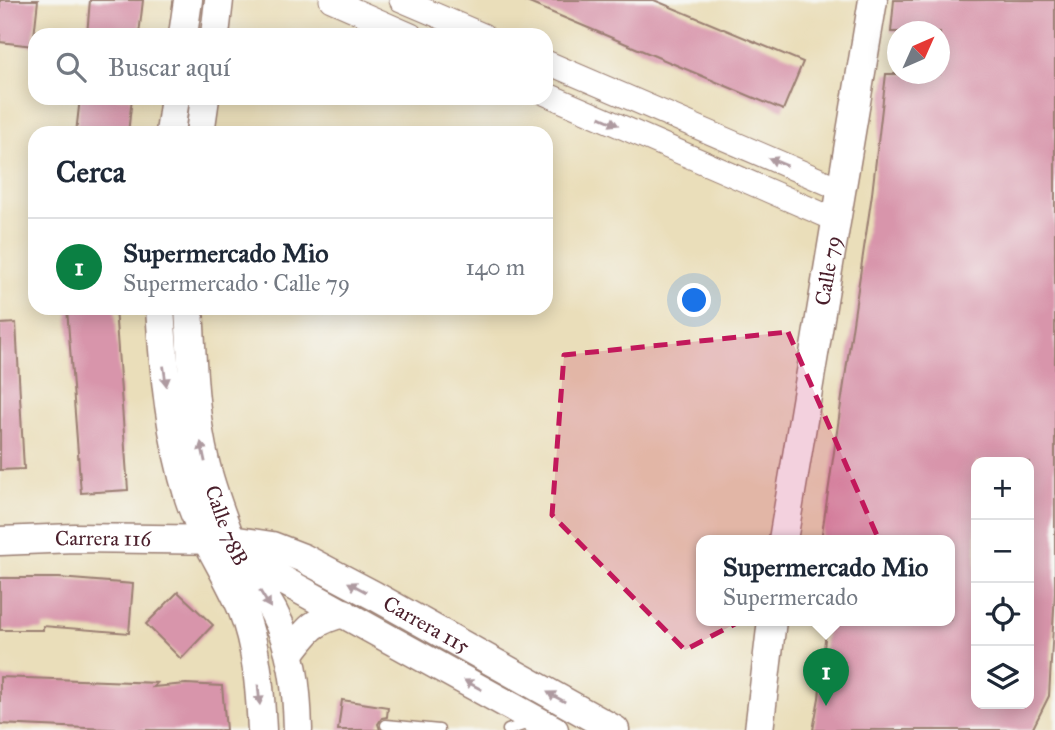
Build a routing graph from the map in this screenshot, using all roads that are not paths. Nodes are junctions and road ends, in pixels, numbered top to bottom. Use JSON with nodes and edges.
{"nodes":[{"id":1,"x":188,"y":0,"type":"edge"},
{"id":2,"x":219,"y":0,"type":"edge"},
{"id":3,"x":331,"y":0,"type":"edge"},
{"id":4,"x":401,"y":0,"type":"edge"},
{"id":5,"x":873,"y":0,"type":"edge"},
{"id":6,"x":184,"y":28,"type":"edge"},
{"id":7,"x":216,"y":28,"type":"edge"},
{"id":8,"x":395,"y":28,"type":"edge"},
{"id":9,"x":467,"y":28,"type":"edge"},
{"id":10,"x":553,"y":65,"type":"edge"},
{"id":11,"x":553,"y":97,"type":"edge"},
{"id":12,"x":174,"y":105,"type":"edge"},
{"id":13,"x":204,"y":105,"type":"edge"},
{"id":14,"x":171,"y":126,"type":"edge"},
{"id":15,"x":201,"y":126,"type":"edge"},
{"id":16,"x":841,"y":189,"type":"junction"},
{"id":17,"x":836,"y":220,"type":"junction"},
{"id":18,"x":160,"y":315,"type":"edge"},
{"id":19,"x":189,"y":315,"type":"edge"},
{"id":20,"x":784,"y":535,"type":"edge"},
{"id":21,"x":218,"y":540,"type":"junction"},
{"id":22,"x":0,"y":541,"type":"edge"},
{"id":23,"x":344,"y":613,"type":"junction"},
{"id":24,"x":771,"y":626,"type":"edge"},
{"id":25,"x":290,"y":653,"type":"junction"},
{"id":26,"x":386,"y":725,"type":"dead end"},
{"id":27,"x":545,"y":725,"type":"edge"},
{"id":28,"x":262,"y":730,"type":"edge"},
{"id":29,"x":298,"y":730,"type":"edge"},
{"id":30,"x":439,"y":730,"type":"edge"},
{"id":31,"x":508,"y":730,"type":"edge"},
{"id":32,"x":615,"y":730,"type":"edge"},
{"id":33,"x":759,"y":730,"type":"edge"}],
"edges":[{"from":1,"to":6,"type":"street"},
{"from":2,"to":7,"type":"street"},
{"from":3,"to":8,"type":"street"},
{"from":4,"to":9,"type":"street"},
{"from":5,"to":16,"type":"street","name":"Calle 79"},
{"from":16,"to":10,"type":"street","one_way":true},
{"from":11,"to":17,"type":"street","one_way":true},
{"from":12,"to":14,"type":"street"},
{"from":13,"to":15,"type":"street"},
{"from":16,"to":17,"type":"street","name":"Calle 79"},
{"from":17,"to":20,"type":"street","name":"Calle 79"},
{"from":18,"to":21,"type":"street","name":"Calle 78B","one_way":true},
{"from":21,"to":19,"type":"street","name":"Calle 78B","one_way":true},
{"from":21,"to":22,"type":"street","name":"Carrera 116"},
{"from":21,"to":23,"type":"street","name":"Carrera 115"},
{"from":21,"to":25,"type":"street","name":"Calle 78B","one_way":true},
{"from":21,"to":28,"type":"street","name":"Calle 78B","one_way":true},
{"from":32,"to":21,"type":"street","name":"Carrera 115","one_way":true},
{"from":23,"to":25,"type":"street"},
{"from":27,"to":23,"type":"street","name":"Carrera 115","one_way":true},
{"from":24,"to":33,"type":"street"},
{"from":25,"to":29,"type":"street","name":"Calle 78B"},
{"from":26,"to":30,"type":"lane"},
{"from":27,"to":31,"type":"lane"}]}
